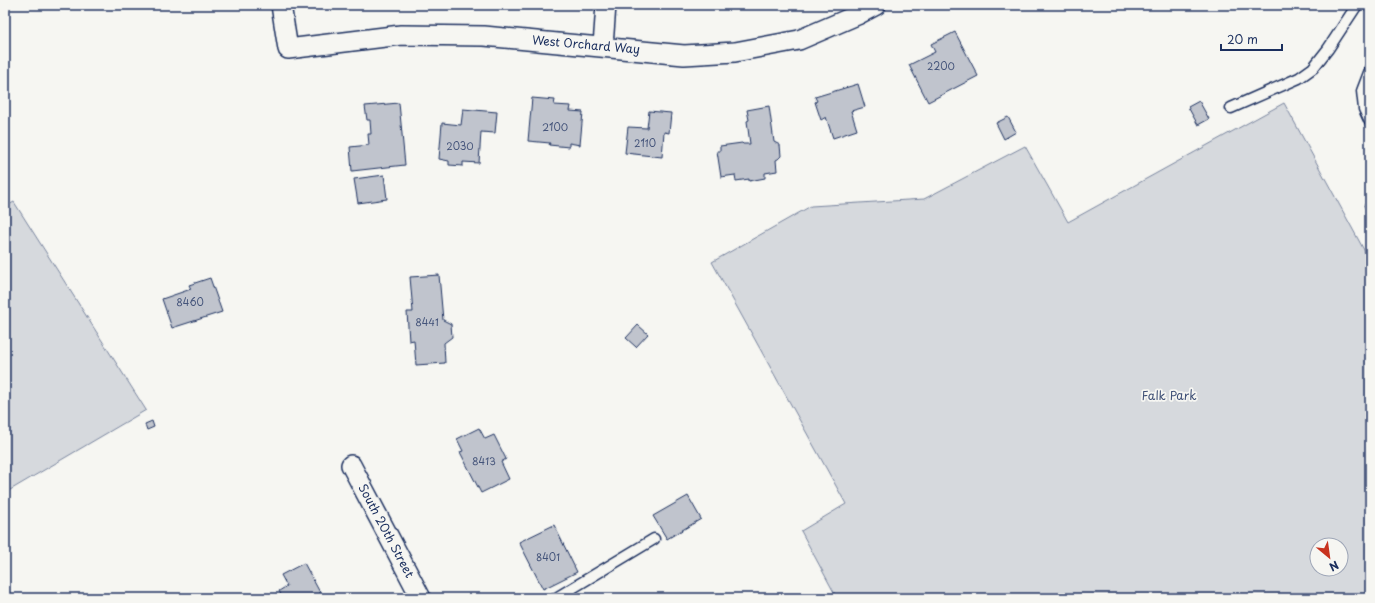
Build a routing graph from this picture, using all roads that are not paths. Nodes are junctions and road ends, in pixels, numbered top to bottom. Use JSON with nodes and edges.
{"nodes":[{"id":1,"x":281,"y":5,"type":"edge"},
{"id":2,"x":606,"y":5,"type":"edge"},
{"id":3,"x":876,"y":5,"type":"edge"},
{"id":4,"x":1357,"y":5,"type":"edge"},
{"id":5,"x":603,"y":46,"type":"junction"},
{"id":6,"x":1370,"y":70,"type":"edge"},
{"id":7,"x":1231,"y":108,"type":"dead end"},
{"id":8,"x":1370,"y":122,"type":"edge"},
{"id":9,"x":351,"y":465,"type":"dead end"},
{"id":10,"x":654,"y":539,"type":"dead end"},
{"id":11,"x":421,"y":598,"type":"edge"},
{"id":12,"x":556,"y":598,"type":"edge"}],
"edges":[{"from":1,"to":5,"type":"street","name":"West Orchard Way"},
{"from":2,"to":5,"type":"street"},
{"from":3,"to":5,"type":"street","name":"West Orchard Way"},
{"from":4,"to":7,"type":"lane"},
{"from":6,"to":8,"type":"lane"},
{"from":9,"to":11,"type":"street","name":"South 20th Street"},
{"from":10,"to":12,"type":"lane"}]}
